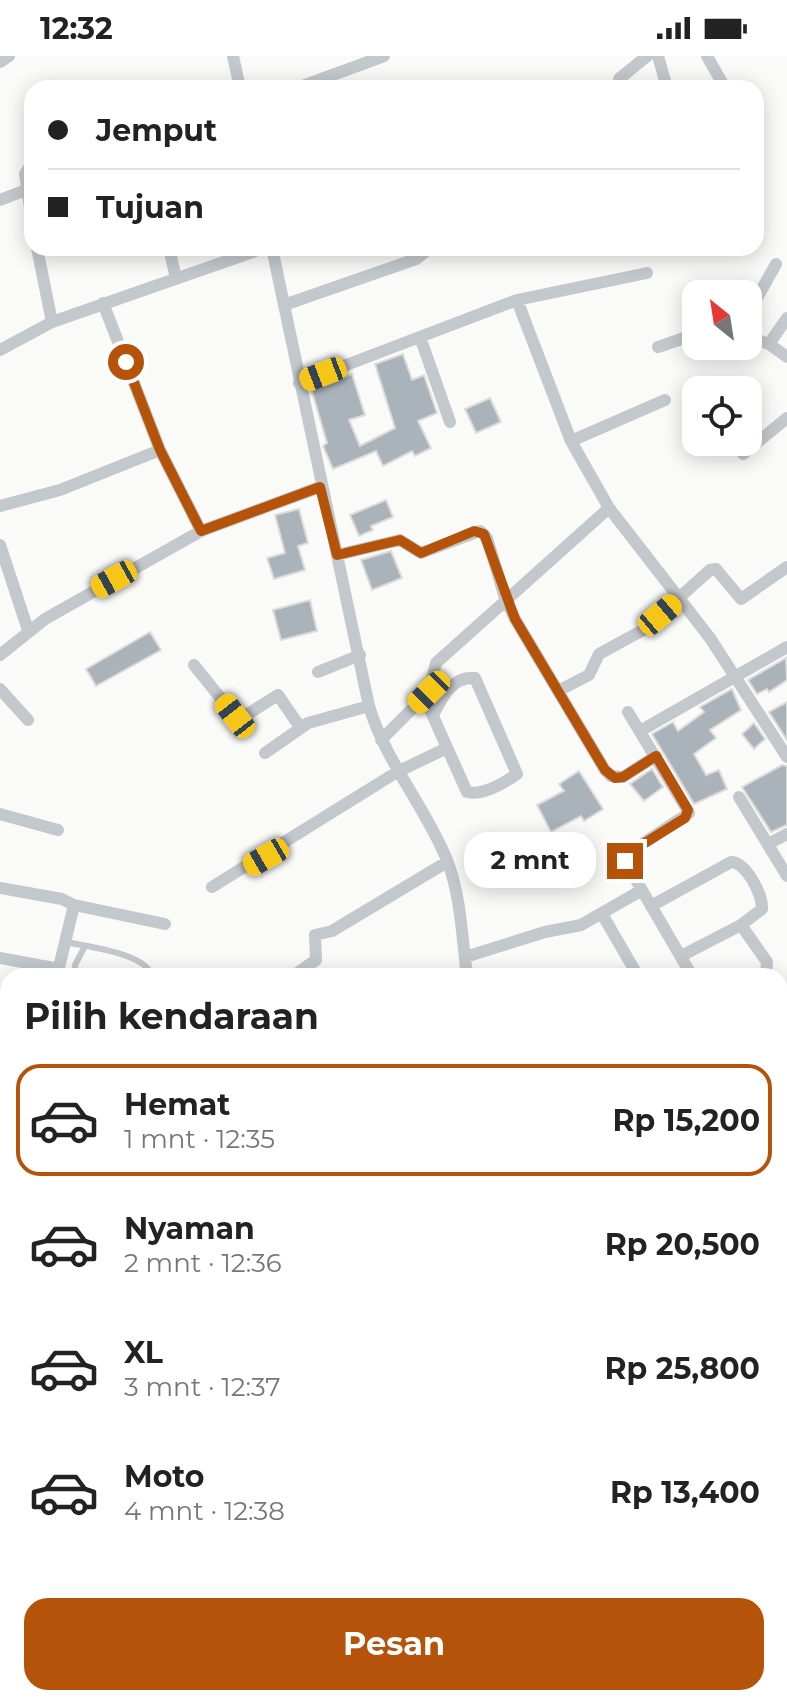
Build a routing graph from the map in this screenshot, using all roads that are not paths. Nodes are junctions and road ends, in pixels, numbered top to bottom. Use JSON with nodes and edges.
{"nodes":[{"id":1,"x":9,"y":56,"type":"edge"},
{"id":2,"x":233,"y":56,"type":"edge"},
{"id":3,"x":384,"y":56,"type":"edge"},
{"id":4,"x":647,"y":56,"type":"edge"},
{"id":5,"x":658,"y":56,"type":"edge"},
{"id":6,"x":707,"y":56,"type":"edge"},
{"id":7,"x":0,"y":62,"type":"edge"},
{"id":8,"x":619,"y":79,"type":"dead end"},
{"id":9,"x":238,"y":80,"type":"edge"},
{"id":10,"x":319,"y":80,"type":"edge"},
{"id":11,"x":665,"y":80,"type":"edge"},
{"id":12,"x":720,"y":80,"type":"edge"},
{"id":13,"x":24,"y":191,"type":"edge"},
{"id":14,"x":0,"y":200,"type":"edge"},
{"id":15,"x":39,"y":256,"type":"edge"},
{"id":16,"x":171,"y":256,"type":"edge"},
{"id":17,"x":241,"y":256,"type":"edge"},
{"id":18,"x":274,"y":256,"type":"edge"},
{"id":19,"x":420,"y":256,"type":"edge"},
{"id":20,"x":776,"y":264,"type":"dead end"},
{"id":21,"x":647,"y":273,"type":"dead end"},
{"id":22,"x":176,"y":278,"type":"junction"},
{"id":23,"x":762,"y":289,"type":"edge"},
{"id":24,"x":517,"y":300,"type":"junction"},
{"id":25,"x":103,"y":303,"type":"junction"},
{"id":26,"x":284,"y":305,"type":"junction"},
{"id":27,"x":787,"y":318,"type":"edge"},
{"id":28,"x":52,"y":322,"type":"junction"},
{"id":29,"x":420,"y":337,"type":"junction"},
{"id":30,"x":682,"y":339,"type":"edge"},
{"id":31,"x":762,"y":342,"type":"edge"},
{"id":32,"x":769,"y":344,"type":"junction"},
{"id":33,"x":658,"y":347,"type":"dead end"},
{"id":34,"x":0,"y":350,"type":"edge"},
{"id":35,"x":787,"y":357,"type":"edge"},
{"id":36,"x":299,"y":383,"type":"junction"},
{"id":37,"x":665,"y":400,"type":"dead end"},
{"id":38,"x":787,"y":418,"type":"edge"},
{"id":39,"x":450,"y":422,"type":"dead end"},
{"id":40,"x":762,"y":438,"type":"edge"},
{"id":41,"x":571,"y":441,"type":"junction"},
{"id":42,"x":160,"y":450,"type":"junction"},
{"id":43,"x":320,"y":487,"type":"junction"},
{"id":44,"x":0,"y":506,"type":"edge"},
{"id":45,"x":609,"y":508,"type":"junction"},
{"id":46,"x":201,"y":531,"type":"junction"},
{"id":47,"x":0,"y":545,"type":"edge"},
{"id":48,"x":337,"y":555,"type":"junction"},
{"id":49,"x":787,"y":567,"type":"edge"},
{"id":50,"x":505,"y":598,"type":"junction"},
{"id":51,"x":678,"y":600,"type":"junction"},
{"id":52,"x":28,"y":630,"type":"junction"},
{"id":53,"x":787,"y":647,"type":"edge"},
{"id":54,"x":1,"y":653,"type":"edge"},
{"id":55,"x":360,"y":655,"type":"junction"},
{"id":56,"x":194,"y":665,"type":"dead end"},
{"id":57,"x":318,"y":672,"type":"dead end"},
{"id":58,"x":735,"y":676,"type":"junction"},
{"id":59,"x":0,"y":689,"type":"edge"},
{"id":60,"x":558,"y":691,"type":"junction"},
{"id":61,"x":369,"y":706,"type":"junction"},
{"id":62,"x":628,"y":712,"type":"dead end"},
{"id":63,"x":28,"y":720,"type":"dead end"},
{"id":64,"x":300,"y":727,"type":"junction"},
{"id":65,"x":640,"y":731,"type":"junction"},
{"id":66,"x":381,"y":740,"type":"junction"},
{"id":67,"x":447,"y":748,"type":"junction"},
{"id":68,"x":265,"y":753,"type":"dead end"},
{"id":69,"x":656,"y":756,"type":"junction"},
{"id":70,"x":787,"y":757,"type":"edge"},
{"id":71,"x":397,"y":772,"type":"junction"},
{"id":72,"x":739,"y":797,"type":"dead end"},
{"id":73,"x":0,"y":814,"type":"edge"},
{"id":74,"x":58,"y":830,"type":"dead end"},
{"id":75,"x":787,"y":834,"type":"edge"},
{"id":76,"x":768,"y":844,"type":"junction"},
{"id":77,"x":447,"y":862,"type":"junction"},
{"id":78,"x":787,"y":876,"type":"edge"},
{"id":79,"x":212,"y":887,"type":"dead end"},
{"id":80,"x":0,"y":888,"type":"edge"},
{"id":81,"x":642,"y":890,"type":"junction"},
{"id":82,"x":74,"y":905,"type":"junction"},
{"id":83,"x":651,"y":906,"type":"junction"},
{"id":84,"x":602,"y":914,"type":"junction"},
{"id":85,"x":165,"y":924,"type":"dead end"},
{"id":86,"x":741,"y":925,"type":"junction"},
{"id":87,"x":66,"y":942,"type":"junction"},
{"id":88,"x":85,"y":946,"type":"junction"},
{"id":89,"x":681,"y":956,"type":"junction"},
{"id":90,"x":465,"y":957,"type":"junction"},
{"id":91,"x":0,"y":958,"type":"edge"},
{"id":92,"x":41,"y":968,"type":"edge"},
{"id":93,"x":59,"y":968,"type":"edge"},
{"id":94,"x":75,"y":968,"type":"edge"},
{"id":95,"x":148,"y":968,"type":"edge"},
{"id":96,"x":304,"y":968,"type":"edge"},
{"id":97,"x":466,"y":968,"type":"edge"},
{"id":98,"x":633,"y":968,"type":"edge"},
{"id":99,"x":688,"y":968,"type":"edge"},
{"id":100,"x":767,"y":968,"type":"edge"}],
"edges":[{"from":1,"to":7,"type":"street"},
{"from":2,"to":9,"type":"street"},
{"from":3,"to":10,"type":"street"},
{"from":4,"to":8,"type":"street"},
{"from":5,"to":11,"type":"street"},
{"from":6,"to":12,"type":"street"},
{"from":13,"to":14,"type":"street"},
{"from":15,"to":28,"type":"street"},
{"from":16,"to":22,"type":"street"},
{"from":17,"to":22,"type":"street"},
{"from":18,"to":26,"type":"street"},
{"from":19,"to":26,"type":"street"},
{"from":20,"to":23,"type":"street"},
{"from":21,"to":24,"type":"street"},
{"from":22,"to":25,"type":"street"},
{"from":24,"to":29,"type":"street"},
{"from":24,"to":41,"type":"street"},
{"from":25,"to":28,"type":"street"},
{"from":25,"to":42,"type":"street"},
{"from":26,"to":36,"type":"street"},
{"from":27,"to":32,"type":"street"},
{"from":28,"to":34,"type":"street"},
{"from":29,"to":36,"type":"street"},
{"from":29,"to":39,"type":"street"},
{"from":30,"to":33,"type":"street"},
{"from":31,"to":32,"type":"street"},
{"from":32,"to":35,"type":"street"},
{"from":36,"to":43,"type":"street"},
{"from":37,"to":41,"type":"street"},
{"from":38,"to":40,"type":"street"},
{"from":41,"to":45,"type":"street"},
{"from":42,"to":44,"type":"street"},
{"from":42,"to":46,"type":"street"},
{"from":43,"to":46,"type":"street"},
{"from":43,"to":48,"type":"street"},
{"from":45,"to":50,"type":"street"},
{"from":45,"to":51,"type":"street"},
{"from":46,"to":52,"type":"street"},
{"from":47,"to":52,"type":"street"},
{"from":48,"to":50,"type":"street"},
{"from":48,"to":55,"type":"street"},
{"from":49,"to":51,"type":"street"},
{"from":50,"to":60,"type":"street"},
{"from":50,"to":66,"type":"street"},
{"from":51,"to":58,"type":"street"},
{"from":51,"to":60,"type":"street"},
{"from":52,"to":54,"type":"street"},
{"from":53,"to":58,"type":"street"},
{"from":55,"to":57,"type":"street"},
{"from":55,"to":61,"type":"street"},
{"from":56,"to":64,"type":"street"},
{"from":58,"to":65,"type":"street"},
{"from":58,"to":70,"type":"street"},
{"from":59,"to":63,"type":"street"},
{"from":60,"to":69,"type":"street"},
{"from":61,"to":64,"type":"street"},
{"from":61,"to":66,"type":"street"},
{"from":62,"to":65,"type":"street"},
{"from":64,"to":68,"type":"street"},
{"from":65,"to":69,"type":"street"},
{"from":66,"to":71,"type":"street"},
{"from":67,"to":67,"type":"street"},
{"from":67,"to":71,"type":"street"},
{"from":69,"to":81,"type":"street"},
{"from":71,"to":77,"type":"street"},
{"from":71,"to":79,"type":"street"},
{"from":72,"to":76,"type":"street"},
{"from":73,"to":74,"type":"street"},
{"from":75,"to":76,"type":"street"},
{"from":76,"to":78,"type":"street"},
{"from":77,"to":90,"type":"street"},
{"from":77,"to":96,"type":"street"},
{"from":80,"to":82,"type":"street"},
{"from":81,"to":83,"type":"street"},
{"from":81,"to":84,"type":"street"},
{"from":82,"to":85,"type":"street"},
{"from":82,"to":87,"type":"street"},
{"from":83,"to":86,"type":"street"},
{"from":83,"to":89,"type":"street"},
{"from":84,"to":90,"type":"street"},
{"from":84,"to":98,"type":"street"},
{"from":86,"to":89,"type":"street"},
{"from":86,"to":100,"type":"street"},
{"from":87,"to":88,"type":"lane"},
{"from":87,"to":93,"type":"street"},
{"from":88,"to":94,"type":"lane"},
{"from":88,"to":95,"type":"lane"},
{"from":89,"to":99,"type":"street"},
{"from":90,"to":97,"type":"street"},
{"from":91,"to":92,"type":"street"}]}
